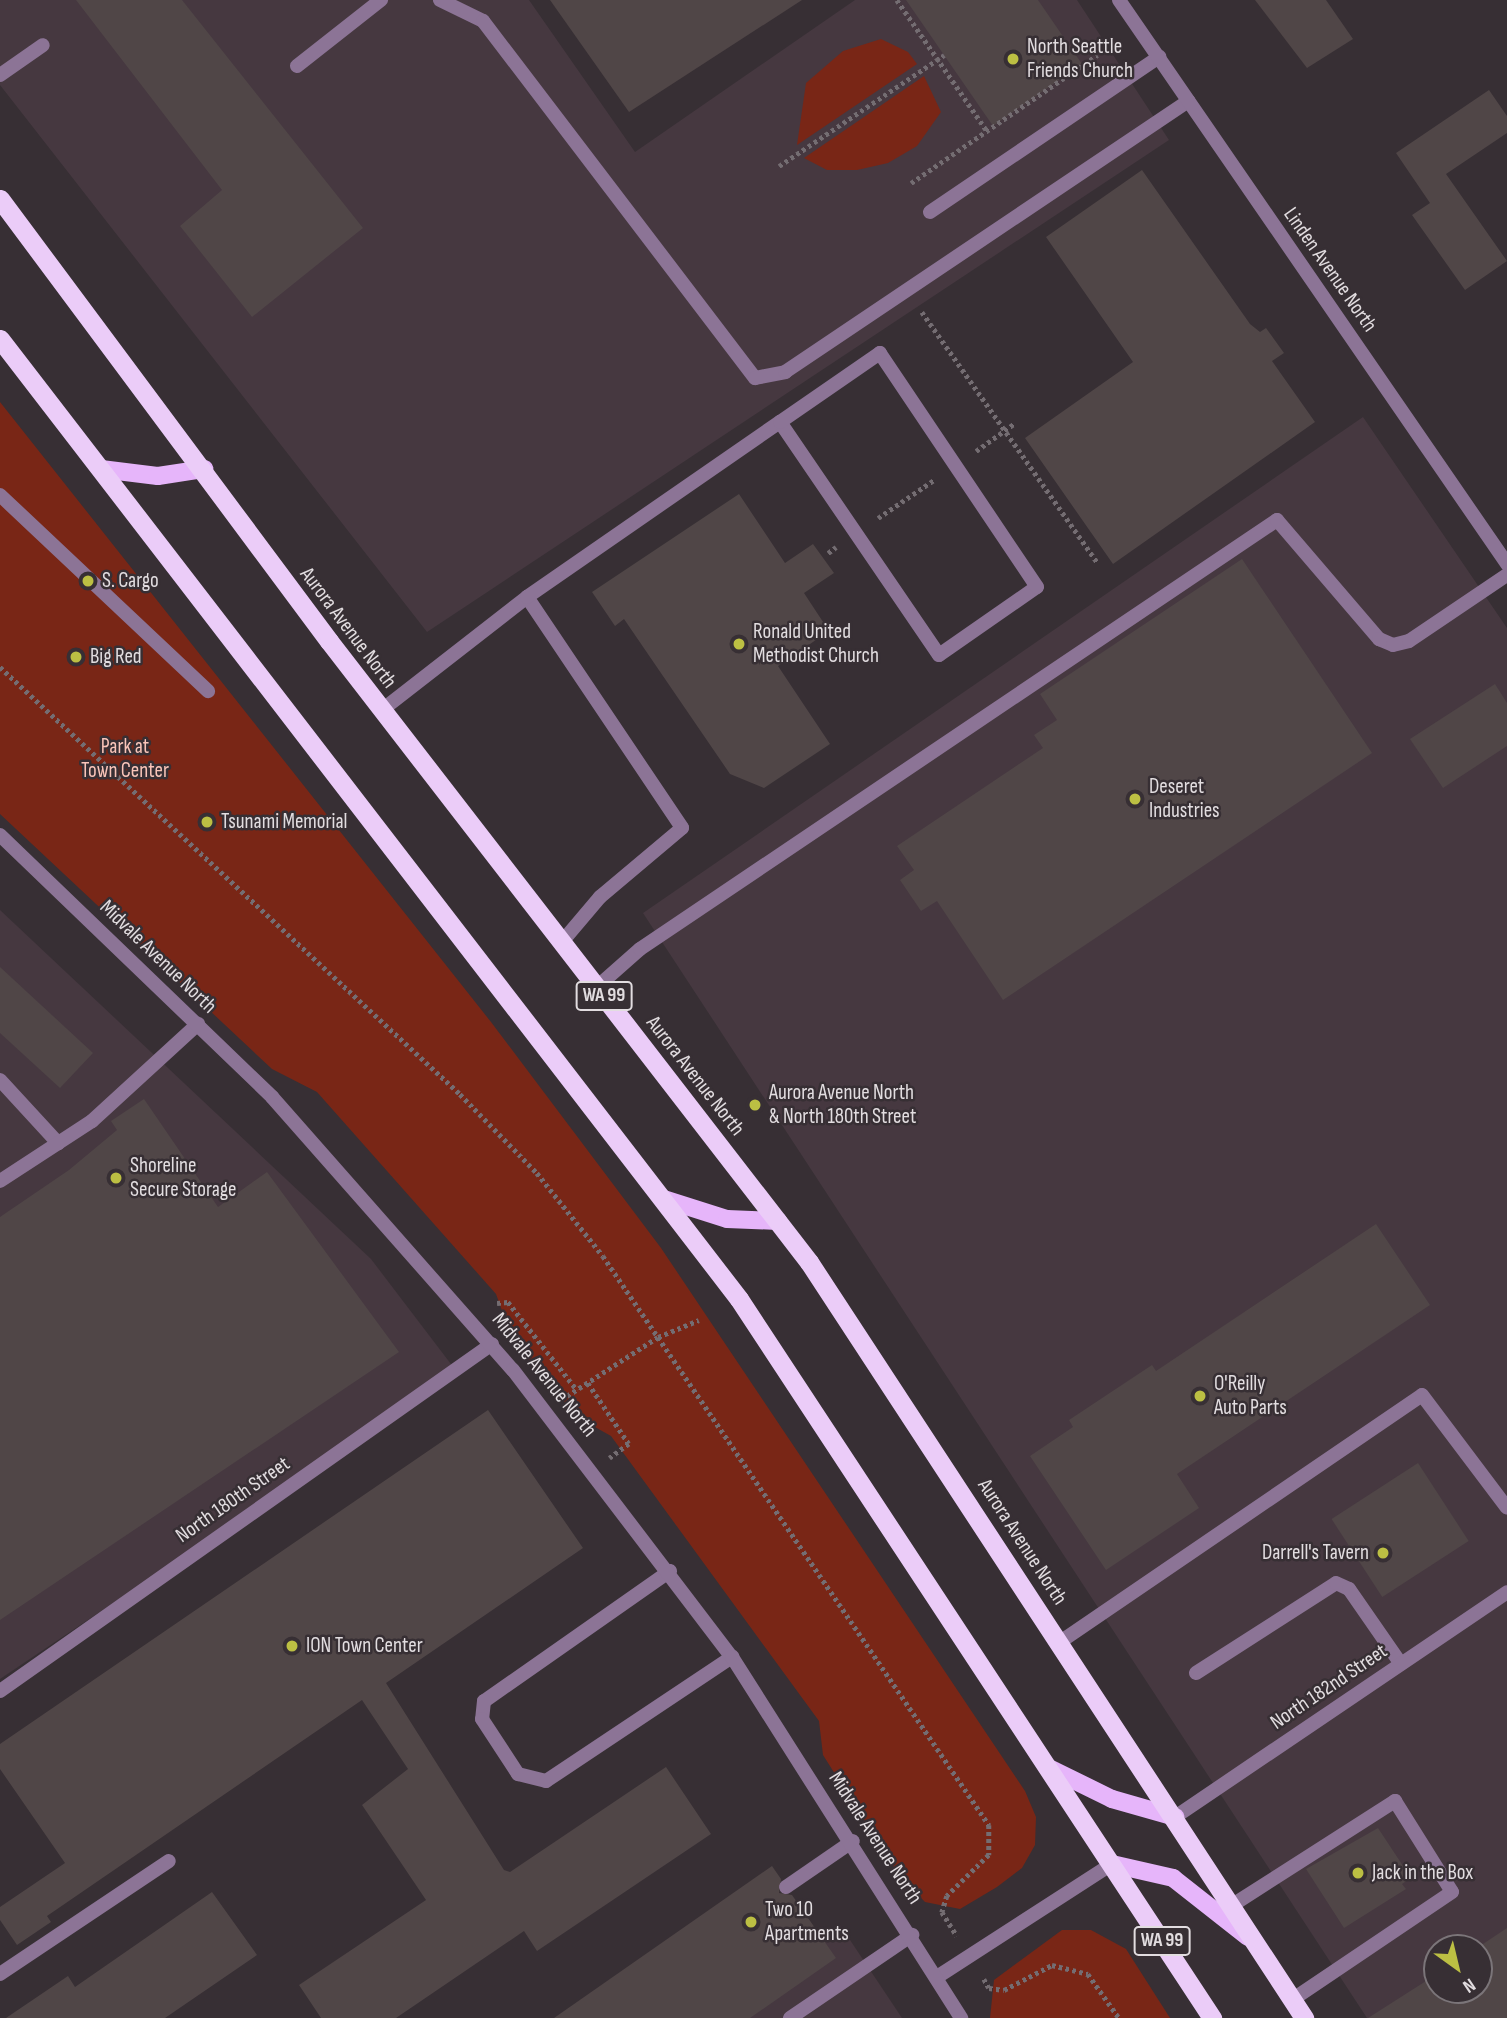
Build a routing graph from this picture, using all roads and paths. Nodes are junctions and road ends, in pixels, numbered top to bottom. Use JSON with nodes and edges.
{"nodes":[{"id":1,"x":381,"y":0,"type":"edge"},
{"id":2,"x":440,"y":0,"type":"edge"},
{"id":3,"x":897,"y":0,"type":"edge"},
{"id":4,"x":1119,"y":0,"type":"edge"},
{"id":5,"x":43,"y":44,"type":"dead end"},
{"id":6,"x":944,"y":55,"type":"dead end"},
{"id":7,"x":1097,"y":55,"type":"dead end"},
{"id":8,"x":1158,"y":57,"type":"junction"},
{"id":9,"x":938,"y":60,"type":"junction"},
{"id":10,"x":297,"y":66,"type":"dead end"},
{"id":11,"x":0,"y":75,"type":"edge"},
{"id":12,"x":1189,"y":101,"type":"junction"},
{"id":13,"x":987,"y":131,"type":"junction"},
{"id":14,"x":779,"y":166,"type":"dead end"},
{"id":15,"x":911,"y":183,"type":"dead end"},
{"id":16,"x":0,"y":199,"type":"edge"},
{"id":17,"x":930,"y":212,"type":"dead end"},
{"id":18,"x":919,"y":308,"type":"dead end"},
{"id":19,"x":0,"y":339,"type":"edge"},
{"id":20,"x":780,"y":422,"type":"junction"},
{"id":21,"x":1015,"y":423,"type":"dead end"},
{"id":22,"x":1005,"y":431,"type":"junction"},
{"id":23,"x":954,"y":466,"type":"junction"},
{"id":24,"x":102,"y":469,"type":"junction"},
{"id":25,"x":204,"y":469,"type":"junction"},
{"id":26,"x":0,"y":495,"type":"edge"},
{"id":27,"x":854,"y":534,"type":"junction"},
{"id":28,"x":828,"y":553,"type":"dead end"},
{"id":29,"x":1098,"y":563,"type":"dead end"},
{"id":30,"x":1507,"y":564,"type":"edge"},
{"id":31,"x":1507,"y":575,"type":"edge"},
{"id":32,"x":527,"y":597,"type":"junction"},
{"id":33,"x":0,"y":667,"type":"edge"},
{"id":34,"x":208,"y":691,"type":"dead end"},
{"id":35,"x":382,"y":710,"type":"junction"},
{"id":36,"x":0,"y":835,"type":"edge"},
{"id":37,"x":562,"y":942,"type":"junction"},
{"id":38,"x":597,"y":987,"type":"junction"},
{"id":39,"x":198,"y":1024,"type":"junction"},
{"id":40,"x":0,"y":1080,"type":"edge"},
{"id":41,"x":58,"y":1143,"type":"junction"},
{"id":42,"x":0,"y":1181,"type":"edge"},
{"id":43,"x":664,"y":1199,"type":"junction"},
{"id":44,"x":779,"y":1221,"type":"junction"},
{"id":45,"x":497,"y":1303,"type":"dead end"},
{"id":46,"x":699,"y":1320,"type":"dead end"},
{"id":47,"x":658,"y":1337,"type":"junction"},
{"id":48,"x":492,"y":1344,"type":"junction"},
{"id":49,"x":587,"y":1383,"type":"junction"},
{"id":50,"x":577,"y":1390,"type":"junction"},
{"id":51,"x":563,"y":1398,"type":"dead end"},
{"id":52,"x":593,"y":1470,"type":"junction"},
{"id":53,"x":1507,"y":1508,"type":"edge"},
{"id":54,"x":670,"y":1571,"type":"junction"},
{"id":55,"x":1507,"y":1592,"type":"edge"},
{"id":56,"x":1060,"y":1642,"type":"junction"},
{"id":57,"x":732,"y":1657,"type":"junction"},
{"id":58,"x":1401,"y":1664,"type":"junction"},
{"id":59,"x":1196,"y":1673,"type":"dead end"},
{"id":60,"x":0,"y":1691,"type":"edge"},
{"id":61,"x":1051,"y":1769,"type":"junction"},
{"id":62,"x":1175,"y":1817,"type":"junction"},
{"id":63,"x":852,"y":1841,"type":"junction"},
{"id":64,"x":169,"y":1861,"type":"dead end"},
{"id":65,"x":1112,"y":1864,"type":"junction"},
{"id":66,"x":786,"y":1887,"type":"dead end"},
{"id":67,"x":1231,"y":1906,"type":"junction"},
{"id":68,"x":942,"y":1912,"type":"dead end"},
{"id":69,"x":912,"y":1935,"type":"junction"},
{"id":70,"x":1254,"y":1941,"type":"junction"},
{"id":71,"x":0,"y":1974,"type":"edge"},
{"id":72,"x":937,"y":1977,"type":"junction"},
{"id":73,"x":989,"y":1988,"type":"dead end"},
{"id":74,"x":1292,"y":2000,"type":"junction"},
{"id":75,"x":959,"y":2017,"type":"edge"},
{"id":76,"x":790,"y":2018,"type":"edge"},
{"id":77,"x":1119,"y":2018,"type":"edge"},
{"id":78,"x":1212,"y":2018,"type":"edge"},
{"id":79,"x":1304,"y":2018,"type":"edge"}],
"edges":[{"from":1,"to":10,"type":"street"},
{"from":2,"to":12,"type":"street"},
{"from":3,"to":9,"type":"path"},
{"from":4,"to":8,"type":"street","name":"Linden Avenue North"},
{"from":5,"to":11,"type":"street"},
{"from":6,"to":9,"type":"path"},
{"from":7,"to":13,"type":"path"},
{"from":8,"to":12,"type":"street","name":"Linden Avenue North"},
{"from":8,"to":17,"type":"street"},
{"from":9,"to":13,"type":"path"},
{"from":9,"to":14,"type":"path"},
{"from":12,"to":30,"type":"street","name":"Linden Avenue North"},
{"from":13,"to":15,"type":"path"},
{"from":16,"to":25,"type":"highway","name":"Aurora Avenue North","number":"WA 99"},
{"from":18,"to":22,"type":"path"},
{"from":19,"to":24,"type":"highway","number":"WA 99"},
{"from":20,"to":23,"type":"street"},
{"from":20,"to":27,"type":"street"},
{"from":20,"to":32,"type":"street"},
{"from":21,"to":22,"type":"path"},
{"from":22,"to":23,"type":"path"},
{"from":22,"to":29,"type":"path"},
{"from":23,"to":27,"type":"path"},
{"from":23,"to":27,"type":"street"},
{"from":24,"to":25,"type":"main road"},
{"from":24,"to":43,"type":"highway","number":"WA 99"},
{"from":25,"to":35,"type":"highway","name":"Aurora Avenue North","number":"WA 99"},
{"from":26,"to":34,"type":"street"},
{"from":27,"to":28,"type":"path"},
{"from":31,"to":38,"type":"street"},
{"from":32,"to":35,"type":"street"},
{"from":32,"to":37,"type":"street"},
{"from":33,"to":47,"type":"path"},
{"from":35,"to":37,"type":"highway","name":"Aurora Avenue North","number":"WA 99"},
{"from":36,"to":39,"type":"street","name":"Midvale Avenue North"},
{"from":37,"to":38,"type":"highway","name":"Aurora Avenue North","number":"WA 99"},
{"from":38,"to":44,"type":"highway","name":"Aurora Avenue North","number":"WA 99"},
{"from":39,"to":41,"type":"street"},
{"from":39,"to":48,"type":"street","name":"Midvale Avenue North"},
{"from":40,"to":41,"type":"street"},
{"from":41,"to":42,"type":"street"},
{"from":43,"to":44,"type":"main road"},
{"from":43,"to":61,"type":"highway","number":"WA 99"},
{"from":44,"to":56,"type":"highway","name":"Aurora Avenue North","number":"WA 99"},
{"from":45,"to":50,"type":"path"},
{"from":46,"to":47,"type":"path"},
{"from":47,"to":49,"type":"path"},
{"from":47,"to":68,"type":"path"},
{"from":48,"to":52,"type":"street","name":"Midvale Avenue North"},
{"from":48,"to":60,"type":"street","name":"North 180th Street"},
{"from":49,"to":50,"type":"path"},
{"from":49,"to":52,"type":"path"},
{"from":50,"to":51,"type":"path"},
{"from":52,"to":54,"type":"street","name":"Midvale Avenue North"},
{"from":53,"to":56,"type":"street"},
{"from":54,"to":57,"type":"street","name":"Midvale Avenue North"},
{"from":54,"to":57,"type":"street"},
{"from":55,"to":58,"type":"street","name":"North 182nd Street"},
{"from":56,"to":62,"type":"highway","name":"Aurora Avenue North","number":"WA 99"},
{"from":57,"to":63,"type":"street","name":"Midvale Avenue North"},
{"from":58,"to":59,"type":"street"},
{"from":58,"to":62,"type":"street","name":"North 182nd Street"},
{"from":61,"to":62,"type":"main road"},
{"from":61,"to":65,"type":"highway","number":"WA 99"},
{"from":62,"to":67,"type":"highway","name":"Aurora Avenue North","number":"WA 99"},
{"from":63,"to":66,"type":"street"},
{"from":63,"to":69,"type":"street","name":"Midvale Avenue North"},
{"from":64,"to":71,"type":"street"},
{"from":65,"to":70,"type":"main road"},
{"from":65,"to":72,"type":"street"},
{"from":65,"to":78,"type":"highway","number":"WA 99"},
{"from":67,"to":70,"type":"highway","name":"Aurora Avenue North","number":"WA 99"},
{"from":67,"to":74,"type":"street"},
{"from":69,"to":72,"type":"street","name":"Midvale Avenue North"},
{"from":69,"to":76,"type":"street"},
{"from":70,"to":74,"type":"highway","name":"Aurora Avenue North","number":"WA 99"},
{"from":72,"to":75,"type":"street","name":"Midvale Avenue North"},
{"from":73,"to":77,"type":"path"},
{"from":74,"to":79,"type":"highway","name":"Aurora Avenue North","number":"WA 99"}]}
